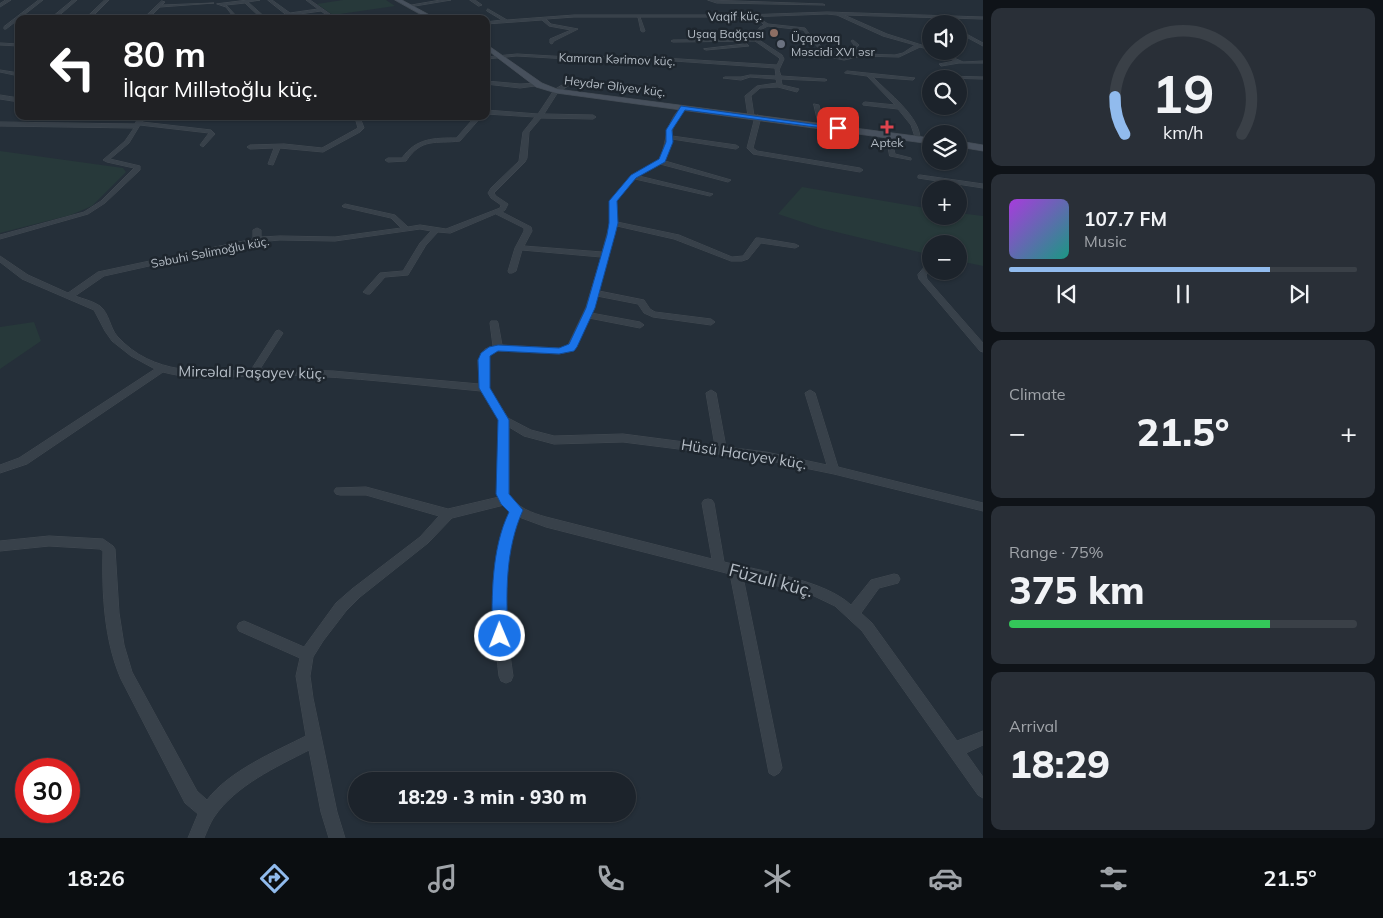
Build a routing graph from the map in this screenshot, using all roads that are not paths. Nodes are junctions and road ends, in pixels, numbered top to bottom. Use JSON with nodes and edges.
{"nodes":[{"id":1,"x":8,"y":0,"type":"edge"},
{"id":2,"x":41,"y":0,"type":"edge"},
{"id":3,"x":75,"y":0,"type":"edge"},
{"id":4,"x":107,"y":0,"type":"edge"},
{"id":5,"x":166,"y":0,"type":"edge"},
{"id":6,"x":258,"y":0,"type":"edge"},
{"id":7,"x":270,"y":0,"type":"edge"},
{"id":8,"x":308,"y":0,"type":"edge"},
{"id":9,"x":398,"y":0,"type":"edge"},
{"id":10,"x":449,"y":0,"type":"edge"},
{"id":11,"x":472,"y":0,"type":"edge"},
{"id":12,"x":574,"y":0,"type":"edge"},
{"id":13,"x":584,"y":0,"type":"edge"},
{"id":14,"x":710,"y":0,"type":"edge"},
{"id":15,"x":804,"y":0,"type":"edge"},
{"id":16,"x":213,"y":2,"type":"edge"},
{"id":17,"x":246,"y":2,"type":"junction"},
{"id":18,"x":776,"y":2,"type":"edge"},
{"id":19,"x":206,"y":4,"type":"junction"},
{"id":20,"x":222,"y":4,"type":"junction"},
{"id":21,"x":808,"y":4,"type":"junction"},
{"id":22,"x":480,"y":5,"type":"dead end"},
{"id":23,"x":823,"y":5,"type":"dead end"},
{"id":24,"x":0,"y":6,"type":"edge"},
{"id":25,"x":159,"y":6,"type":"junction"},
{"id":26,"x":409,"y":6,"type":"junction"},
{"id":27,"x":201,"y":8,"type":"dead end"},
{"id":28,"x":321,"y":10,"type":"junction"},
{"id":29,"x":488,"y":10,"type":"dead end"},
{"id":30,"x":836,"y":13,"type":"junction"},
{"id":31,"x":289,"y":14,"type":"joint"},
{"id":32,"x":22,"y":15,"type":"edge"},
{"id":33,"x":57,"y":15,"type":"edge"},
{"id":34,"x":91,"y":15,"type":"edge"},
{"id":35,"x":149,"y":15,"type":"edge"},
{"id":36,"x":234,"y":15,"type":"edge"},
{"id":37,"x":261,"y":15,"type":"edge"},
{"id":38,"x":329,"y":15,"type":"edge"},
{"id":39,"x":427,"y":15,"type":"edge"},
{"id":40,"x":752,"y":16,"type":"junction"},
{"id":41,"x":683,"y":17,"type":"junction"},
{"id":42,"x":922,"y":17,"type":"edge"},
{"id":43,"x":542,"y":18,"type":"junction"},
{"id":44,"x":639,"y":18,"type":"junction"},
{"id":45,"x":967,"y":18,"type":"edge"},
{"id":46,"x":983,"y":18,"type":"edge"},
{"id":47,"x":15,"y":20,"type":"edge"},
{"id":48,"x":694,"y":22,"type":"dead end"},
{"id":49,"x":490,"y":23,"type":"edge"},
{"id":50,"x":503,"y":23,"type":"junction"},
{"id":51,"x":767,"y":25,"type":"junction"},
{"id":52,"x":5,"y":28,"type":"dead end"},
{"id":53,"x":643,"y":30,"type":"dead end"},
{"id":54,"x":726,"y":36,"type":"dead end"},
{"id":55,"x":967,"y":36,"type":"edge"},
{"id":56,"x":753,"y":39,"type":"junction"},
{"id":57,"x":853,"y":40,"type":"dead end"},
{"id":58,"x":673,"y":41,"type":"dead end"},
{"id":59,"x":552,"y":43,"type":"dead end"},
{"id":60,"x":0,"y":44,"type":"edge"},
{"id":61,"x":15,"y":45,"type":"edge"},
{"id":62,"x":761,"y":45,"type":"junction"},
{"id":63,"x":920,"y":45,"type":"joint"},
{"id":64,"x":983,"y":45,"type":"edge"},
{"id":65,"x":490,"y":48,"type":"edge"},
{"id":66,"x":706,"y":49,"type":"dead end"},
{"id":67,"x":617,"y":53,"type":"dead end"},
{"id":68,"x":502,"y":56,"type":"junction"},
{"id":69,"x":860,"y":56,"type":"junction"},
{"id":70,"x":622,"y":57,"type":"junction"},
{"id":71,"x":490,"y":58,"type":"edge"},
{"id":72,"x":956,"y":60,"type":"edge"},
{"id":73,"x":863,"y":61,"type":"dead end"},
{"id":74,"x":960,"y":62,"type":"junction"},
{"id":75,"x":983,"y":62,"type":"edge"},
{"id":76,"x":941,"y":65,"type":"dead end"},
{"id":77,"x":778,"y":67,"type":"junction"},
{"id":78,"x":0,"y":71,"type":"edge"},
{"id":79,"x":847,"y":72,"type":"dead end"},
{"id":80,"x":15,"y":74,"type":"edge"},
{"id":81,"x":869,"y":74,"type":"junction"},
{"id":82,"x":778,"y":77,"type":"junction"},
{"id":83,"x":725,"y":78,"type":"dead end"},
{"id":84,"x":967,"y":78,"type":"edge"},
{"id":85,"x":983,"y":78,"type":"edge"},
{"id":86,"x":913,"y":79,"type":"dead end"},
{"id":87,"x":825,"y":80,"type":"dead end"},
{"id":88,"x":490,"y":84,"type":"edge"},
{"id":89,"x":568,"y":84,"type":"dead end"},
{"id":90,"x":539,"y":85,"type":"junction"},
{"id":91,"x":780,"y":86,"type":"junction"},
{"id":92,"x":797,"y":90,"type":"dead end"},
{"id":93,"x":556,"y":91,"type":"junction"},
{"id":94,"x":0,"y":97,"type":"edge"},
{"id":95,"x":15,"y":99,"type":"edge"},
{"id":96,"x":866,"y":104,"type":"dead end"},
{"id":97,"x":816,"y":105,"type":"dead end"},
{"id":98,"x":900,"y":107,"type":"junction"},
{"id":99,"x":683,"y":108,"type":"junction"},
{"id":100,"x":490,"y":112,"type":"edge"},
{"id":101,"x":539,"y":116,"type":"junction"},
{"id":102,"x":593,"y":117,"type":"dead end"},
{"id":103,"x":754,"y":117,"type":"junction"},
{"id":104,"x":360,"y":120,"type":"edge"},
{"id":105,"x":476,"y":120,"type":"edge"},
{"id":106,"x":140,"y":121,"type":"edge"},
{"id":107,"x":0,"y":124,"type":"edge"},
{"id":108,"x":822,"y":126,"type":"junction"},
{"id":109,"x":888,"y":135,"type":"junction"},
{"id":110,"x":669,"y":137,"type":"junction"},
{"id":111,"x":918,"y":139,"type":"junction"},
{"id":112,"x":922,"y":140,"type":"edge"},
{"id":113,"x":202,"y":145,"type":"dead end"},
{"id":114,"x":967,"y":145,"type":"edge"},
{"id":115,"x":278,"y":146,"type":"junction"},
{"id":116,"x":736,"y":147,"type":"dead end"},
{"id":117,"x":250,"y":148,"type":"dead end"},
{"id":118,"x":983,"y":148,"type":"edge"},
{"id":119,"x":908,"y":159,"type":"dead end"},
{"id":120,"x":388,"y":160,"type":"dead end"},
{"id":121,"x":660,"y":162,"type":"junction"},
{"id":122,"x":271,"y":164,"type":"dead end"},
{"id":123,"x":860,"y":170,"type":"dead end"},
{"id":124,"x":633,"y":177,"type":"junction"},
{"id":125,"x":920,"y":177,"type":"dead end"},
{"id":126,"x":728,"y":180,"type":"dead end"},
{"id":127,"x":983,"y":186,"type":"edge"},
{"id":128,"x":710,"y":194,"type":"dead end"},
{"id":129,"x":345,"y":206,"type":"dead end"},
{"id":130,"x":498,"y":212,"type":"junction"},
{"id":131,"x":614,"y":223,"type":"junction"},
{"id":132,"x":405,"y":228,"type":"junction"},
{"id":133,"x":257,"y":230,"type":"dead end"},
{"id":134,"x":436,"y":230,"type":"junction"},
{"id":135,"x":0,"y":237,"type":"edge"},
{"id":136,"x":257,"y":240,"type":"junction"},
{"id":137,"x":795,"y":246,"type":"dead end"},
{"id":138,"x":519,"y":248,"type":"junction"},
{"id":139,"x":605,"y":255,"type":"junction"},
{"id":140,"x":0,"y":258,"type":"edge"},
{"id":141,"x":512,"y":271,"type":"dead end"},
{"id":142,"x":925,"y":280,"type":"edge"},
{"id":143,"x":368,"y":292,"type":"dead end"},
{"id":144,"x":595,"y":292,"type":"junction"},
{"id":145,"x":69,"y":296,"type":"junction"},
{"id":146,"x":588,"y":315,"type":"junction"},
{"id":147,"x":711,"y":322,"type":"dead end"},
{"id":148,"x":494,"y":323,"type":"dead end"},
{"id":149,"x":640,"y":325,"type":"dead end"},
{"id":150,"x":279,"y":333,"type":"dead end"},
{"id":151,"x":498,"y":348,"type":"junction"},
{"id":152,"x":983,"y":350,"type":"edge"},
{"id":153,"x":162,"y":368,"type":"junction"},
{"id":154,"x":254,"y":372,"type":"junction"},
{"id":155,"x":484,"y":388,"type":"junction"},
{"id":156,"x":712,"y":393,"type":"dead end"},
{"id":157,"x":810,"y":393,"type":"dead end"},
{"id":158,"x":504,"y":420,"type":"junction"},
{"id":159,"x":721,"y":450,"type":"junction"},
{"id":160,"x":0,"y":469,"type":"edge"},
{"id":161,"x":834,"y":470,"type":"junction"},
{"id":162,"x":340,"y":491,"type":"dead end"},
{"id":163,"x":506,"y":500,"type":"junction"},
{"id":164,"x":708,"y":502,"type":"dead end"},
{"id":165,"x":983,"y":507,"type":"edge"},
{"id":166,"x":516,"y":510,"type":"junction"},
{"id":167,"x":448,"y":514,"type":"junction"},
{"id":168,"x":0,"y":546,"type":"edge"},
{"id":169,"x":719,"y":566,"type":"junction"},
{"id":170,"x":734,"y":570,"type":"junction"},
{"id":171,"x":894,"y":579,"type":"dead end"},
{"id":172,"x":853,"y":613,"type":"junction"},
{"id":173,"x":244,"y":627,"type":"dead end"},
{"id":174,"x":307,"y":655,"type":"junction"},
{"id":175,"x":506,"y":676,"type":"dead end"},
{"id":176,"x":983,"y":738,"type":"edge"},
{"id":177,"x":314,"y":740,"type":"junction"},
{"id":178,"x":955,"y":750,"type":"junction"},
{"id":179,"x":774,"y":768,"type":"dead end"},
{"id":180,"x":983,"y":790,"type":"edge"},
{"id":181,"x":208,"y":812,"type":"junction"},
{"id":182,"x":196,"y":838,"type":"edge"},
{"id":183,"x":338,"y":838,"type":"edge"}],
"edges":[{"from":1,"to":24,"type":"street"},
{"from":2,"to":32,"type":"street"},
{"from":3,"to":33,"type":"street"},
{"from":4,"to":34,"type":"street"},
{"from":5,"to":25,"type":"street"},
{"from":6,"to":17,"type":"street"},
{"from":7,"to":31,"type":"street"},
{"from":8,"to":28,"type":"street"},
{"from":9,"to":26,"type":"main road"},
{"from":10,"to":26,"type":"street"},
{"from":11,"to":22,"type":"street"},
{"from":12,"to":13,"type":"street"},
{"from":14,"to":18,"type":"street"},
{"from":15,"to":21,"type":"street"},
{"from":16,"to":19,"type":"street"},
{"from":16,"to":20,"type":"street"},
{"from":17,"to":20,"type":"street"},
{"from":17,"to":37,"type":"street"},
{"from":18,"to":21,"type":"street"},
{"from":19,"to":25,"type":"street"},
{"from":19,"to":27,"type":"street"},
{"from":20,"to":36,"type":"street"},
{"from":21,"to":23,"type":"street"},
{"from":25,"to":35,"type":"street"},
{"from":26,"to":39,"type":"main road"},
{"from":28,"to":31,"type":"street"},
{"from":28,"to":38,"type":"street"},
{"from":29,"to":50,"type":"street"},
{"from":30,"to":40,"type":"street","name":"Vaqif küç."},
{"from":30,"to":42,"type":"street","name":"Vaqif küç."},
{"from":30,"to":63,"type":"street"},
{"from":40,"to":41,"type":"street","name":"Vaqif küç."},
{"from":40,"to":51,"type":"street"},
{"from":41,"to":44,"type":"street","name":"Vaqif küç."},
{"from":41,"to":48,"type":"street"},
{"from":43,"to":44,"type":"street","name":"Vaqif küç."},
{"from":43,"to":50,"type":"street","name":"Vaqif küç."},
{"from":43,"to":59,"type":"street"},
{"from":44,"to":53,"type":"street"},
{"from":45,"to":46,"type":"street","name":"Vaqif küç."},
{"from":47,"to":52,"type":"street"},
{"from":49,"to":50,"type":"street","name":"Vaqif küç."},
{"from":51,"to":56,"type":"street"},
{"from":51,"to":69,"type":"street"},
{"from":54,"to":56,"type":"street"},
{"from":55,"to":64,"type":"street"},
{"from":56,"to":58,"type":"street"},
{"from":56,"to":62,"type":"street"},
{"from":57,"to":69,"type":"street"},
{"from":60,"to":61,"type":"street"},
{"from":62,"to":66,"type":"street"},
{"from":62,"to":77,"type":"street"},
{"from":63,"to":69,"type":"street"},
{"from":65,"to":68,"type":"main road","name":"Heydər Əliyev küç."},
{"from":67,"to":70,"type":"street"},
{"from":68,"to":70,"type":"street","name":"Kamran Kərimov küç."},
{"from":68,"to":71,"type":"street","name":"Kamran Kərimov küç."},
{"from":68,"to":90,"type":"main road","name":"Heydər Əliyev küç."},
{"from":69,"to":73,"type":"street"},
{"from":70,"to":77,"type":"street","name":"Kamran Kərimov küç."},
{"from":72,"to":74,"type":"street"},
{"from":74,"to":75,"type":"street"},
{"from":74,"to":76,"type":"street"},
{"from":77,"to":82,"type":"street"},
{"from":78,"to":80,"type":"street"},
{"from":79,"to":81,"type":"street"},
{"from":81,"to":86,"type":"street"},
{"from":81,"to":98,"type":"street"},
{"from":82,"to":83,"type":"street"},
{"from":82,"to":87,"type":"street"},
{"from":82,"to":91,"type":"street"},
{"from":84,"to":85,"type":"street"},
{"from":88,"to":90,"type":"street"},
{"from":89,"to":93,"type":"street"},
{"from":90,"to":93,"type":"main road","name":"Heydər Əliyev küç."},
{"from":91,"to":92,"type":"street"},
{"from":91,"to":103,"type":"street"},
{"from":93,"to":99,"type":"main road","name":"Heydər Əliyev küç."},
{"from":93,"to":101,"type":"street"},
{"from":94,"to":95,"type":"street"},
{"from":96,"to":98,"type":"street"},
{"from":97,"to":108,"type":"street"},
{"from":98,"to":111,"type":"street"},
{"from":99,"to":103,"type":"main road","name":"Heydər Əliyev küç."},
{"from":99,"to":110,"type":"street"},
{"from":100,"to":101,"type":"street"},
{"from":101,"to":102,"type":"street"},
{"from":101,"to":130,"type":"street"},
{"from":103,"to":108,"type":"main road","name":"Heydər Əliyev küç."},
{"from":103,"to":123,"type":"street"},
{"from":104,"to":115,"type":"street"},
{"from":105,"to":120,"type":"street"},
{"from":106,"to":107,"type":"street"},
{"from":106,"to":113,"type":"street"},
{"from":106,"to":135,"type":"street"},
{"from":108,"to":109,"type":"main road","name":"Heydər Əliyev küç."},
{"from":109,"to":111,"type":"main road","name":"Heydər Əliyev küç."},
{"from":109,"to":119,"type":"street"},
{"from":110,"to":116,"type":"street"},
{"from":110,"to":121,"type":"street"},
{"from":111,"to":112,"type":"main road","name":"Heydər Əliyev küç."},
{"from":114,"to":118,"type":"main road"},
{"from":115,"to":117,"type":"street"},
{"from":115,"to":122,"type":"street"},
{"from":121,"to":124,"type":"street"},
{"from":121,"to":126,"type":"street"},
{"from":124,"to":128,"type":"street"},
{"from":124,"to":131,"type":"street"},
{"from":125,"to":127,"type":"street"},
{"from":129,"to":132,"type":"street"},
{"from":130,"to":134,"type":"street","name":"Səbuhi Səlimoğlu küç."},
{"from":130,"to":138,"type":"street"},
{"from":131,"to":137,"type":"street"},
{"from":131,"to":139,"type":"street"},
{"from":132,"to":134,"type":"street","name":"Səbuhi Səlimoğlu küç."},
{"from":132,"to":136,"type":"street","name":"Səbuhi Səlimoğlu küç."},
{"from":133,"to":136,"type":"street"},
{"from":134,"to":143,"type":"street"},
{"from":136,"to":145,"type":"street","name":"Səbuhi Səlimoğlu küç."},
{"from":138,"to":139,"type":"street"},
{"from":138,"to":141,"type":"street"},
{"from":139,"to":144,"type":"street"},
{"from":140,"to":145,"type":"street","name":"Mircəlal Paşayev küç."},
{"from":142,"to":152,"type":"street"},
{"from":144,"to":146,"type":"street"},
{"from":144,"to":147,"type":"street"},
{"from":145,"to":153,"type":"street","name":"Mircəlal Paşayev küç."},
{"from":146,"to":149,"type":"street"},
{"from":146,"to":151,"type":"street"},
{"from":148,"to":151,"type":"street"},
{"from":150,"to":154,"type":"street"},
{"from":151,"to":155,"type":"street"},
{"from":153,"to":154,"type":"street","name":"Mircəlal Paşayev küç."},
{"from":153,"to":160,"type":"street"},
{"from":154,"to":155,"type":"street","name":"Mircəlal Paşayev küç."},
{"from":155,"to":158,"type":"street"},
{"from":156,"to":159,"type":"street"},
{"from":157,"to":161,"type":"street"},
{"from":158,"to":159,"type":"street","name":"Hüsü Hacıyev küç."},
{"from":158,"to":163,"type":"street"},
{"from":159,"to":161,"type":"street","name":"Hüsü Hacıyev küç."},
{"from":161,"to":165,"type":"street","name":"Hüsü Hacıyev küç."},
{"from":162,"to":167,"type":"street"},
{"from":163,"to":166,"type":"street","name":"Füzuli küç."},
{"from":163,"to":167,"type":"street"},
{"from":164,"to":169,"type":"street"},
{"from":166,"to":169,"type":"street","name":"Füzuli küç."},
{"from":166,"to":175,"type":"street"},
{"from":167,"to":174,"type":"street"},
{"from":168,"to":181,"type":"street"},
{"from":169,"to":170,"type":"street","name":"Füzuli küç."},
{"from":170,"to":172,"type":"street","name":"Füzuli küç."},
{"from":170,"to":179,"type":"street"},
{"from":171,"to":172,"type":"street"},
{"from":172,"to":178,"type":"street","name":"Füzuli küç."},
{"from":173,"to":174,"type":"street"},
{"from":174,"to":177,"type":"street"},
{"from":176,"to":178,"type":"street"},
{"from":177,"to":181,"type":"street"},
{"from":177,"to":183,"type":"street"},
{"from":178,"to":180,"type":"street","name":"Füzuli küç."},
{"from":181,"to":182,"type":"street"}]}
